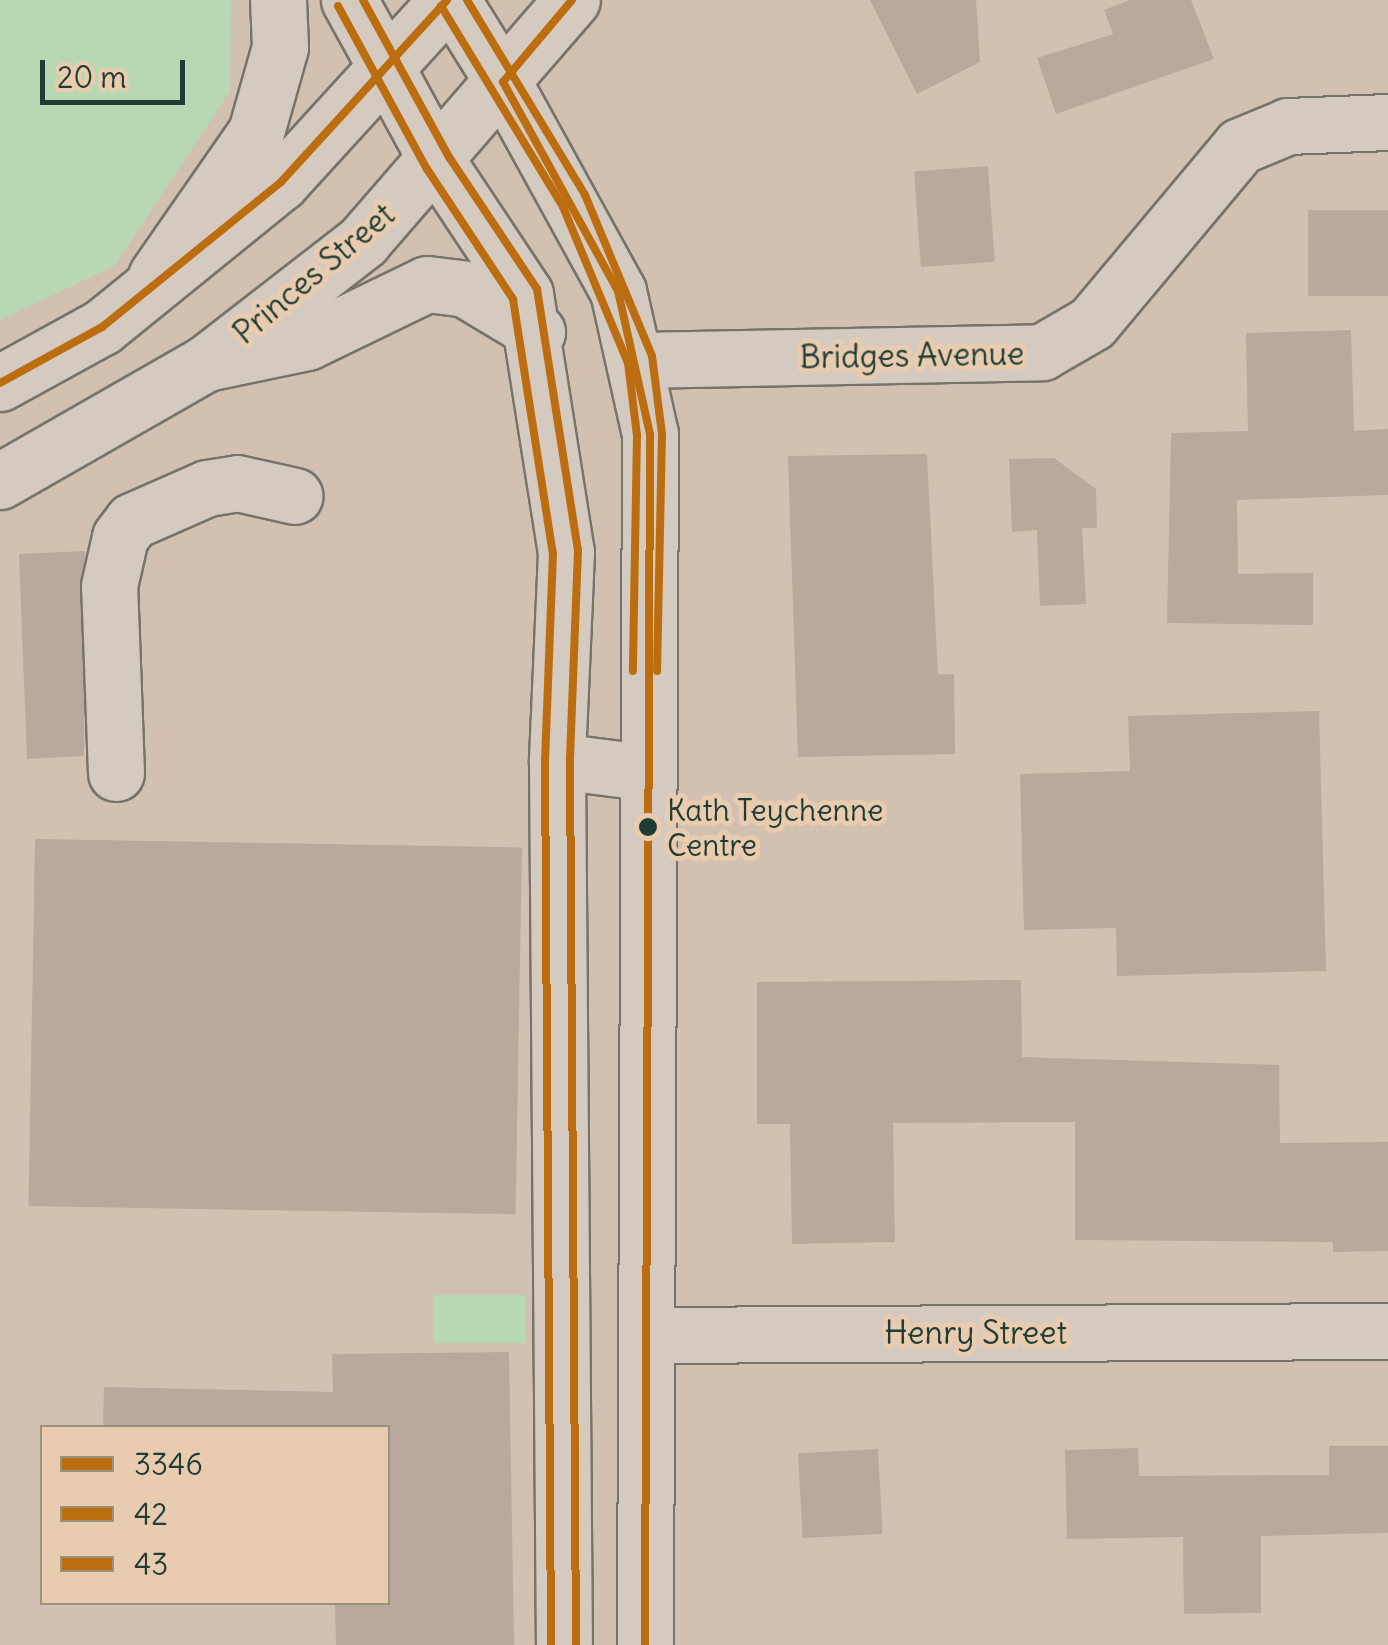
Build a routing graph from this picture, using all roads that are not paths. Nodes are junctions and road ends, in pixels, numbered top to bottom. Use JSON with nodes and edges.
{"nodes":[{"id":1,"x":278,"y":0,"type":"edge"},
{"id":2,"x":349,"y":0,"type":"edge"},
{"id":3,"x":450,"y":0,"type":"edge"},
{"id":4,"x":572,"y":0,"type":"edge"},
{"id":5,"x":388,"y":71,"type":"junction"},
{"id":6,"x":503,"y":82,"type":"junction"},
{"id":7,"x":1388,"y":122,"type":"edge"},
{"id":8,"x":438,"y":163,"type":"junction"},
{"id":9,"x":149,"y":287,"type":"junction"},
{"id":10,"x":536,"y":332,"type":"junction"},
{"id":11,"x":640,"y":360,"type":"junction"},
{"id":12,"x":206,"y":363,"type":"junction"},
{"id":13,"x":0,"y":383,"type":"edge"},
{"id":14,"x":0,"y":480,"type":"edge"},
{"id":15,"x":295,"y":496,"type":"dead end"},
{"id":16,"x":556,"y":761,"type":"junction"},
{"id":17,"x":643,"y":772,"type":"junction"},
{"id":18,"x":116,"y":773,"type":"dead end"},
{"id":19,"x":1388,"y":1332,"type":"edge"},
{"id":20,"x":564,"y":1334,"type":"junction"},
{"id":21,"x":646,"y":1335,"type":"junction"},
{"id":22,"x":564,"y":1645,"type":"edge"},
{"id":23,"x":645,"y":1645,"type":"edge"}],
"edges":[{"from":1,"to":9,"type":"main road"},
{"from":2,"to":5,"type":"main road"},
{"from":3,"to":5,"type":"main road"},
{"from":3,"to":6,"type":"main road"},
{"from":4,"to":6,"type":"main road","name":"Princes Street"},
{"from":5,"to":8,"type":"main road"},
{"from":5,"to":9,"type":"main road"},
{"from":6,"to":8,"type":"main road","name":"Princes Street"},
{"from":6,"to":11,"type":"main road"},
{"from":7,"to":11,"type":"main road","name":"Bridges Avenue"},
{"from":8,"to":10,"type":"main road"},
{"from":8,"to":12,"type":"main road","name":"Princes Street"},
{"from":9,"to":13,"type":"main road"},
{"from":10,"to":12,"type":"main road"},
{"from":10,"to":16,"type":"main road"},
{"from":11,"to":17,"type":"main road"},
{"from":12,"to":14,"type":"main road","name":"Princes Street"},
{"from":15,"to":18,"type":"main road"},
{"from":16,"to":17,"type":"main road"},
{"from":16,"to":20,"type":"main road"},
{"from":17,"to":21,"type":"main road"},
{"from":19,"to":21,"type":"main road","name":"Henry Street"},
{"from":20,"to":21,"type":"main road","name":"Henry Street"},
{"from":20,"to":22,"type":"main road"},
{"from":21,"to":23,"type":"main road"}]}
